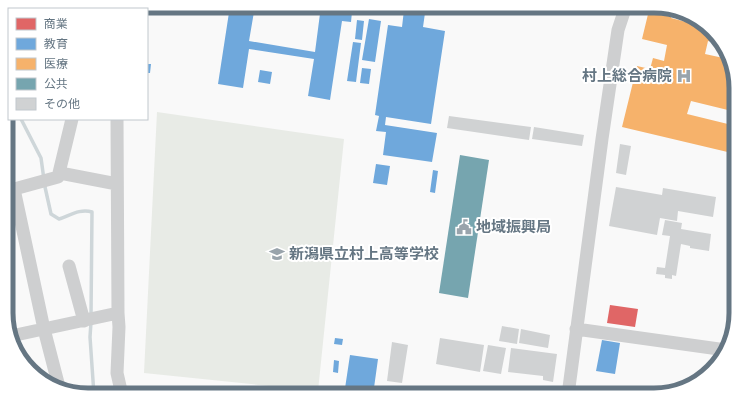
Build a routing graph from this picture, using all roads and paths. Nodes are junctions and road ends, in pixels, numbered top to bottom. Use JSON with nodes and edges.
{"nodes":[{"id":1,"x":624,"y":13,"type":"edge"},
{"id":2,"x":72,"y":120,"type":"edge"},
{"id":3,"x":117,"y":120,"type":"edge"},
{"id":4,"x":60,"y":172,"type":"junction"},
{"id":5,"x":117,"y":184,"type":"junction"},
{"id":6,"x":13,"y":189,"type":"edge"},
{"id":7,"x":13,"y":202,"type":"edge"},
{"id":8,"x":69,"y":266,"type":"dead end"},
{"id":9,"x":118,"y":313,"type":"junction"},
{"id":10,"x":84,"y":321,"type":"junction"},
{"id":11,"x":44,"y":329,"type":"junction"},
{"id":12,"x":576,"y":329,"type":"junction"},
{"id":13,"x":17,"y":335,"type":"edge"},
{"id":14,"x":719,"y":349,"type":"edge"},
{"id":15,"x":58,"y":381,"type":"edge"},
{"id":16,"x":120,"y":388,"type":"edge"},
{"id":17,"x":569,"y":388,"type":"edge"}],
"edges":[{"from":1,"to":12,"type":"street"},
{"from":2,"to":4,"type":"street"},
{"from":3,"to":5,"type":"street"},
{"from":4,"to":5,"type":"street"},
{"from":4,"to":6,"type":"street"},
{"from":5,"to":9,"type":"street"},
{"from":7,"to":11,"type":"street"},
{"from":8,"to":10,"type":"street"},
{"from":9,"to":10,"type":"street"},
{"from":9,"to":16,"type":"street"},
{"from":10,"to":11,"type":"street"},
{"from":11,"to":13,"type":"street"},
{"from":11,"to":15,"type":"street"},
{"from":12,"to":14,"type":"street"},
{"from":12,"to":17,"type":"street"}]}
